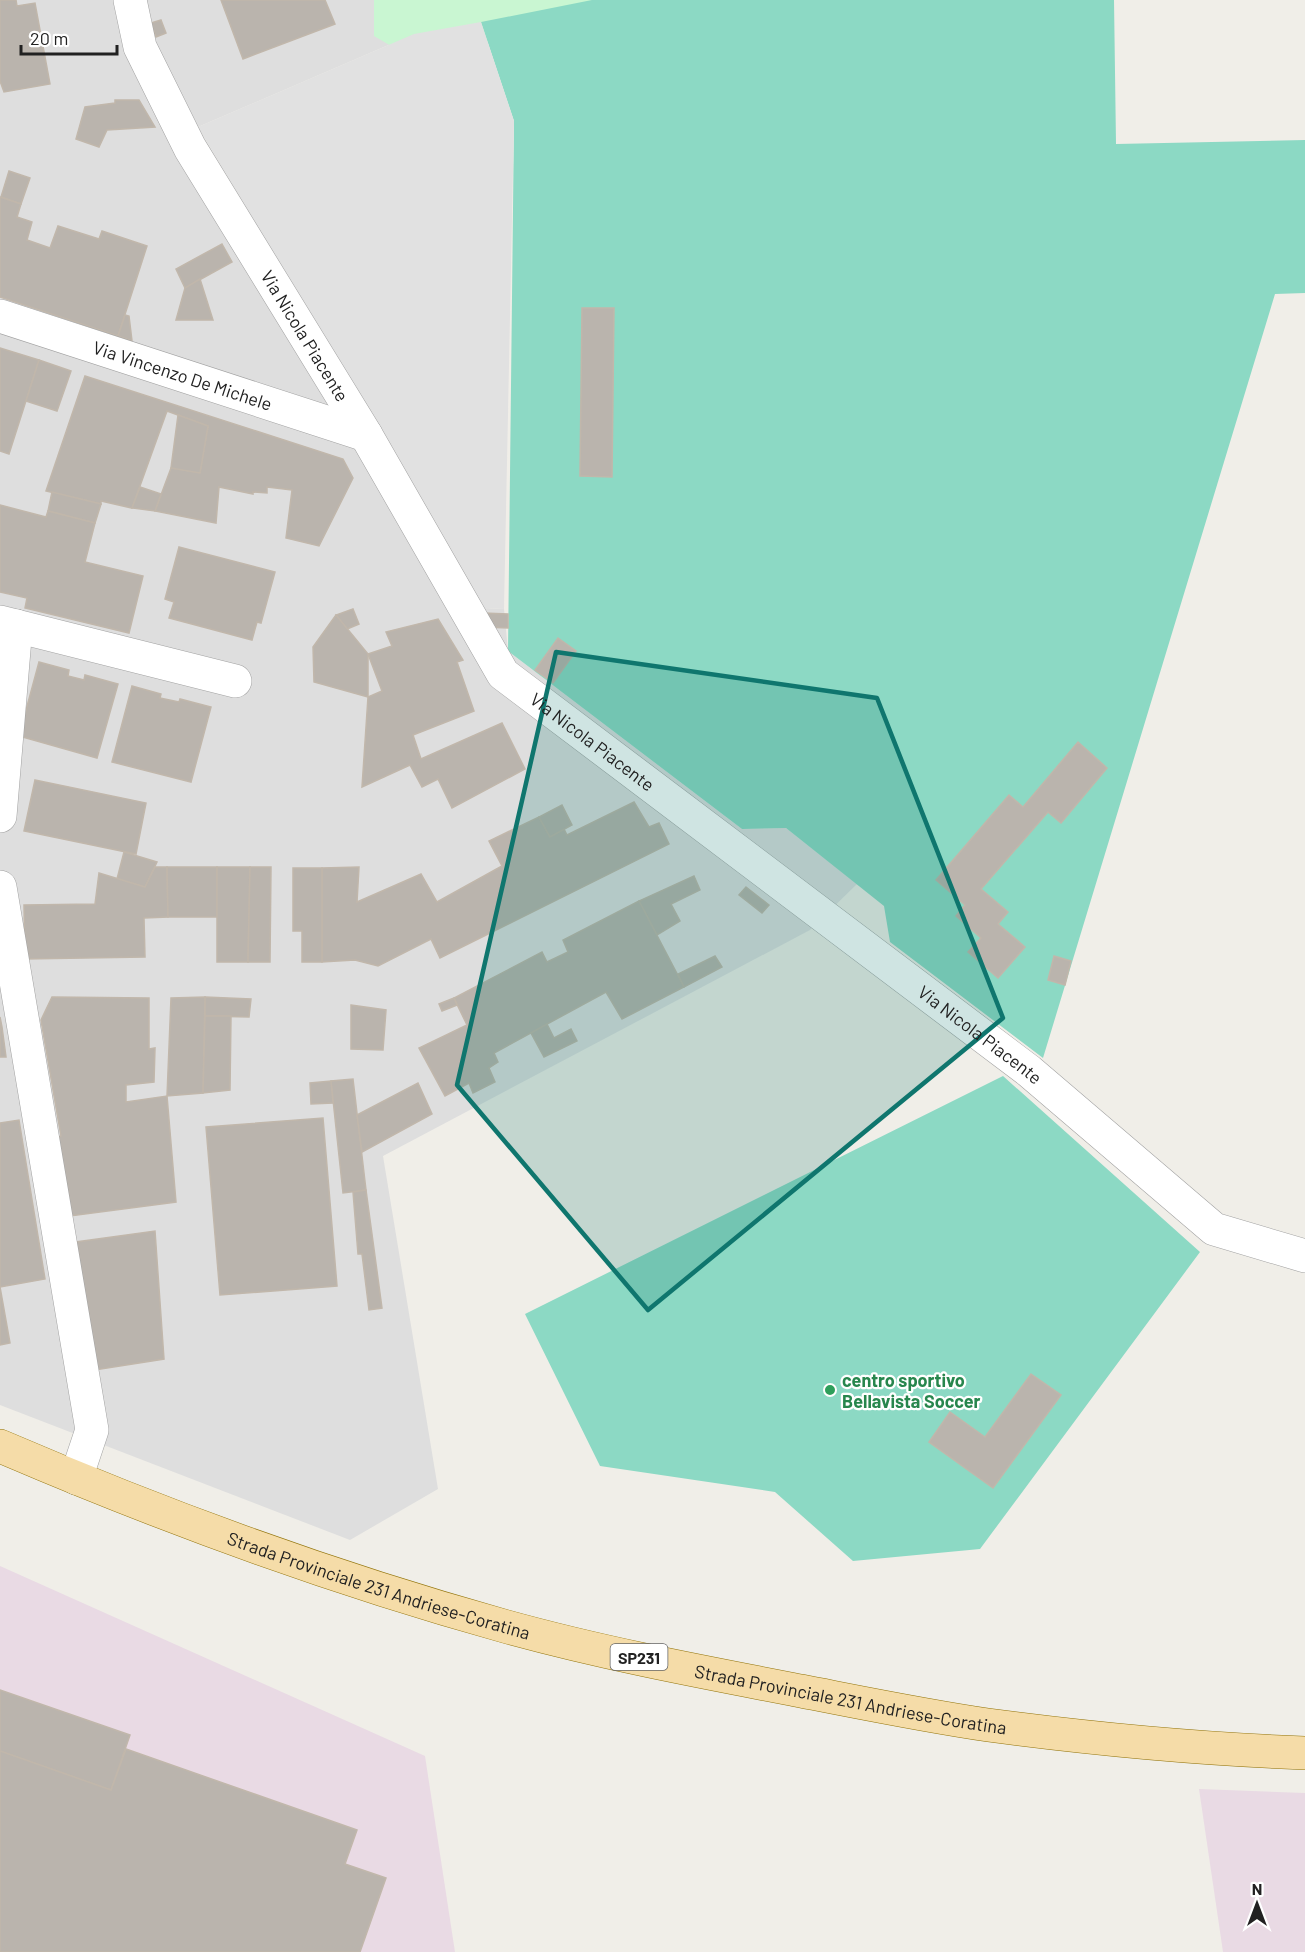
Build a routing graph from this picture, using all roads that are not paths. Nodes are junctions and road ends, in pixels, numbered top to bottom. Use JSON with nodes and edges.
{"nodes":[{"id":1,"x":130,"y":0,"type":"edge"},
{"id":2,"x":0,"y":316,"type":"edge"},
{"id":3,"x":366,"y":435,"type":"junction"},
{"id":4,"x":8,"y":624,"type":"edge"},
{"id":5,"x":235,"y":681,"type":"dead end"},
{"id":6,"x":0,"y":816,"type":"edge"},
{"id":7,"x":0,"y":887,"type":"edge"},
{"id":8,"x":1305,"y":1256,"type":"edge"},
{"id":9,"x":0,"y":1446,"type":"edge"},
{"id":10,"x":76,"y":1478,"type":"junction"},
{"id":11,"x":1305,"y":1754,"type":"edge"}],
"edges":[{"from":1,"to":3,"type":"street","name":"Via Nicola Piacente"},
{"from":2,"to":3,"type":"street","name":"Via Vincenzo De Michele"},
{"from":3,"to":8,"type":"street","name":"Via Nicola Piacente"},
{"from":4,"to":5,"type":"street"},
{"from":4,"to":6,"type":"street"},
{"from":7,"to":10,"type":"street"},
{"from":9,"to":10,"type":"main road","name":"Strada Provinciale 231 Andriese-Coratina","number":"SP231"},
{"from":10,"to":11,"type":"main road","name":"Strada Provinciale 231 Andriese-Coratina","number":"SP231"}]}
